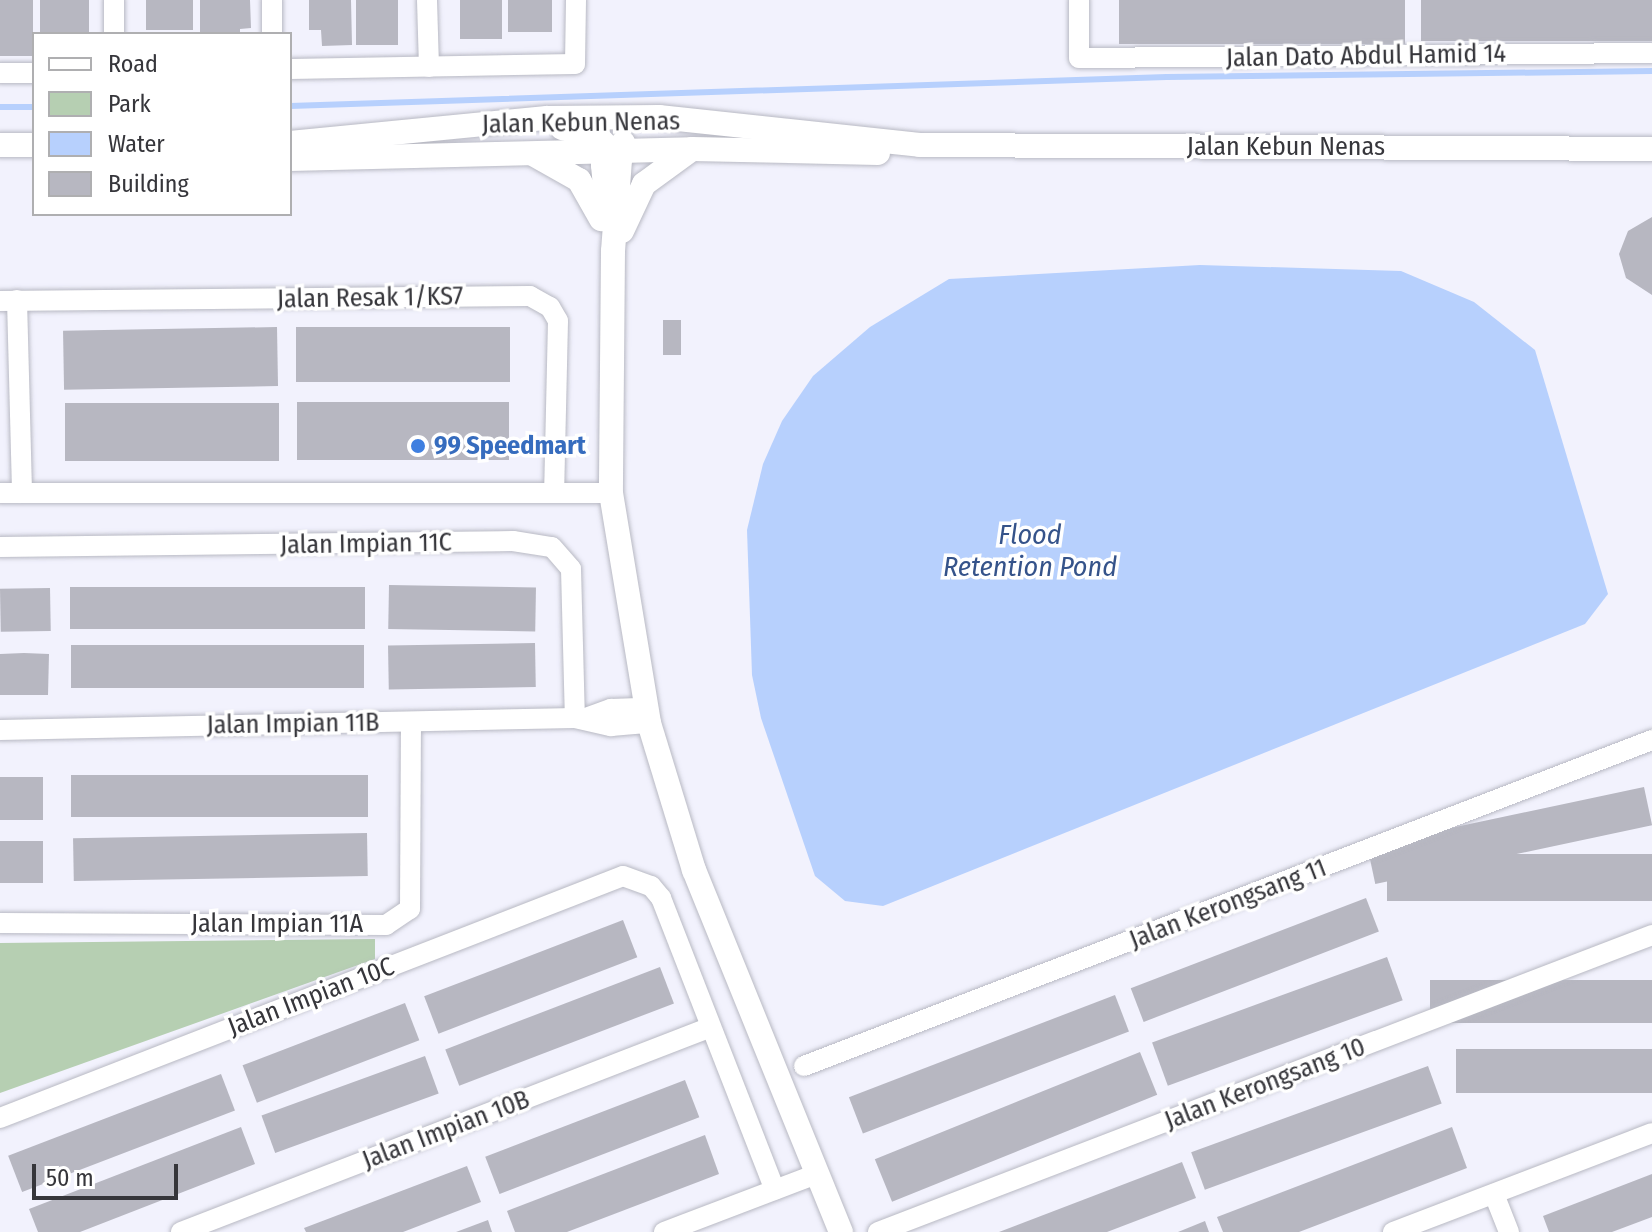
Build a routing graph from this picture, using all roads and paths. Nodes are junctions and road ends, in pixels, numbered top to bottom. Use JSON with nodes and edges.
{"nodes":[{"id":1,"x":114,"y":0,"type":"edge"},
{"id":2,"x":272,"y":0,"type":"edge"},
{"id":3,"x":427,"y":0,"type":"edge"},
{"id":4,"x":576,"y":0,"type":"edge"},
{"id":5,"x":1079,"y":0,"type":"edge"},
{"id":6,"x":114,"y":32,"type":"edge"},
{"id":7,"x":272,"y":32,"type":"edge"},
{"id":8,"x":1652,"y":53,"type":"edge"},
{"id":9,"x":429,"y":67,"type":"junction"},
{"id":10,"x":292,"y":69,"type":"edge"},
{"id":11,"x":0,"y":73,"type":"edge"},
{"id":12,"x":32,"y":73,"type":"edge"},
{"id":13,"x":517,"y":121,"type":"junction"},
{"id":14,"x":729,"y":126,"type":"junction"},
{"id":15,"x":0,"y":145,"type":"edge"},
{"id":16,"x":32,"y":145,"type":"edge"},
{"id":17,"x":293,"y":145,"type":"edge"},
{"id":18,"x":920,"y":145,"type":"junction"},
{"id":19,"x":692,"y":149,"type":"junction"},
{"id":20,"x":1652,"y":149,"type":"edge"},
{"id":21,"x":613,"y":150,"type":"junction"},
{"id":22,"x":533,"y":154,"type":"junction"},
{"id":23,"x":0,"y":158,"type":"edge"},
{"id":24,"x":32,"y":158,"type":"edge"},
{"id":25,"x":613,"y":251,"type":"junction"},
{"id":26,"x":8,"y":300,"type":"edge"},
{"id":27,"x":554,"y":492,"type":"junction"},
{"id":28,"x":0,"y":493,"type":"edge"},
{"id":29,"x":22,"y":493,"type":"junction"},
{"id":30,"x":611,"y":493,"type":"junction"},
{"id":31,"x":0,"y":547,"type":"edge"},
{"id":32,"x":648,"y":716,"type":"junction"},
{"id":33,"x":580,"y":718,"type":"junction"},
{"id":34,"x":411,"y":722,"type":"junction"},
{"id":35,"x":0,"y":730,"type":"edge"},
{"id":36,"x":1652,"y":740,"type":"edge"},
{"id":37,"x":0,"y":923,"type":"edge"},
{"id":38,"x":1652,"y":935,"type":"edge"},
{"id":39,"x":711,"y":1027,"type":"junction"},
{"id":40,"x":804,"y":1066,"type":"dead end"},
{"id":41,"x":0,"y":1118,"type":"edge"},
{"id":42,"x":1652,"y":1133,"type":"edge"},
{"id":43,"x":817,"y":1174,"type":"junction"},
{"id":44,"x":775,"y":1190,"type":"junction"},
{"id":45,"x":1494,"y":1194,"type":"junction"},
{"id":46,"x":181,"y":1232,"type":"edge"},
{"id":47,"x":664,"y":1232,"type":"edge"},
{"id":48,"x":841,"y":1232,"type":"edge"},
{"id":49,"x":878,"y":1232,"type":"edge"},
{"id":50,"x":1393,"y":1232,"type":"edge"},
{"id":51,"x":1509,"y":1232,"type":"edge"}],
"edges":[{"from":1,"to":6,"type":"street"},
{"from":2,"to":7,"type":"street"},
{"from":3,"to":9,"type":"street"},
{"from":4,"to":9,"type":"street"},
{"from":5,"to":8,"type":"street","name":"Jalan Dato Abdul Hamid 14"},
{"from":9,"to":10,"type":"street"},
{"from":11,"to":12,"type":"street"},
{"from":13,"to":14,"type":"street","name":"Jalan Kebun Nenas"},
{"from":13,"to":17,"type":"street","name":"Jalan Kebun Nenas"},
{"from":13,"to":21,"type":"street"},
{"from":14,"to":18,"type":"street","name":"Jalan Kebun Nenas"},
{"from":14,"to":21,"type":"street"},
{"from":15,"to":16,"type":"street"},
{"from":17,"to":22,"type":"street","name":"Jalan Kebun Nenas"},
{"from":18,"to":19,"type":"street","name":"Jalan Kebun Nenas"},
{"from":18,"to":20,"type":"street","name":"Jalan Kebun Nenas"},
{"from":19,"to":21,"type":"street","name":"Jalan Kebun Nenas"},
{"from":19,"to":25,"type":"street"},
{"from":21,"to":22,"type":"street","name":"Jalan Kebun Nenas"},
{"from":21,"to":25,"type":"street"},
{"from":22,"to":25,"type":"street"},
{"from":23,"to":24,"type":"street"},
{"from":25,"to":30,"type":"street"},
{"from":26,"to":27,"type":"street","name":"Jalan Resak 1/KS7"},
{"from":26,"to":29,"type":"street"},
{"from":27,"to":29,"type":"street"},
{"from":27,"to":30,"type":"street"},
{"from":28,"to":29,"type":"street"},
{"from":30,"to":32,"type":"street"},
{"from":31,"to":33,"type":"street","name":"Jalan Impian 11C"},
{"from":32,"to":33,"type":"street","name":"Jalan Impian 11B"},
{"from":32,"to":43,"type":"street"},
{"from":33,"to":34,"type":"street","name":"Jalan Impian 11B"},
{"from":34,"to":35,"type":"street","name":"Jalan Impian 11B"},
{"from":34,"to":37,"type":"street","name":"Jalan Impian 11A"},
{"from":36,"to":40,"type":"street","name":"Jalan Kerongsang 11"},
{"from":38,"to":49,"type":"street","name":"Jalan Kerongsang 10"},
{"from":39,"to":41,"type":"street","name":"Jalan Impian 10C"},
{"from":39,"to":44,"type":"street"},
{"from":39,"to":46,"type":"street","name":"Jalan Impian 10B"},
{"from":42,"to":45,"type":"street"},
{"from":43,"to":44,"type":"street"},
{"from":43,"to":48,"type":"street"},
{"from":44,"to":47,"type":"street"},
{"from":45,"to":50,"type":"street"},
{"from":45,"to":51,"type":"street"}]}
